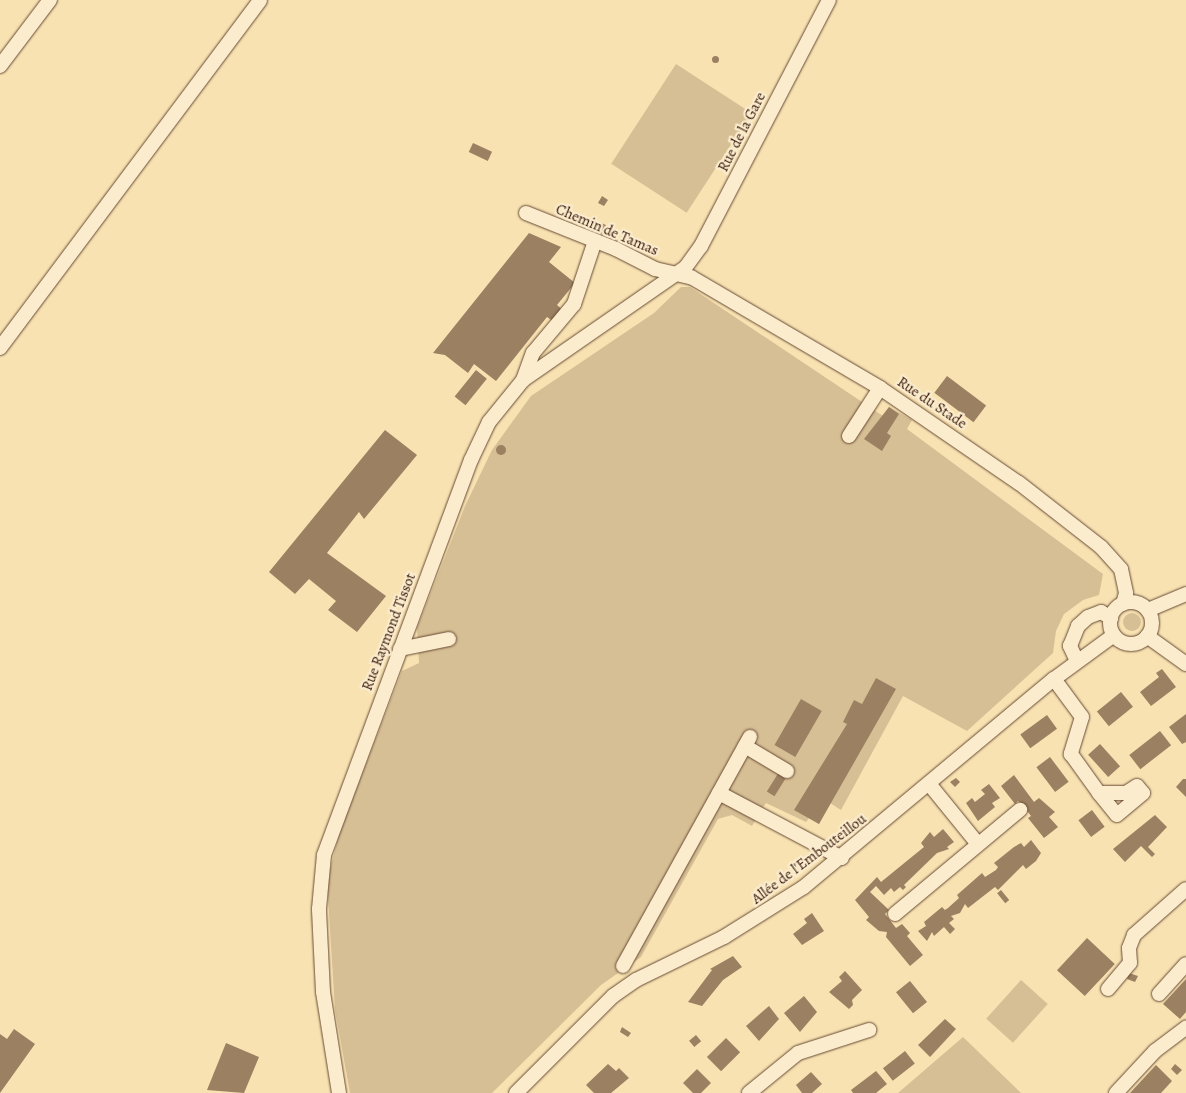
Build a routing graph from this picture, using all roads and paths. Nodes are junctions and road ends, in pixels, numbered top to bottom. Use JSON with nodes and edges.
{"nodes":[{"id":1,"x":50,"y":0,"type":"edge"},
{"id":2,"x":260,"y":0,"type":"edge"},
{"id":3,"x":829,"y":0,"type":"edge"},
{"id":4,"x":0,"y":66,"type":"edge"},
{"id":5,"x":526,"y":213,"type":"dead end"},
{"id":6,"x":595,"y":241,"type":"junction"},
{"id":7,"x":676,"y":273,"type":"junction"},
{"id":8,"x":0,"y":348,"type":"edge"},
{"id":9,"x":523,"y":380,"type":"junction"},
{"id":10,"x":880,"y":388,"type":"junction"},
{"id":11,"x":849,"y":436,"type":"dead end"},
{"id":12,"x":1186,"y":594,"type":"edge"},
{"id":13,"x":1123,"y":604,"type":"junction"},
{"id":14,"x":1148,"y":610,"type":"junction"},
{"id":15,"x":1111,"y":618,"type":"junction"},
{"id":16,"x":1114,"y":635,"type":"junction"},
{"id":17,"x":1147,"y":636,"type":"junction"},
{"id":18,"x":449,"y":639,"type":"dead end"},
{"id":19,"x":400,"y":649,"type":"junction"},
{"id":20,"x":1077,"y":661,"type":"junction"},
{"id":21,"x":1186,"y":664,"type":"edge"},
{"id":22,"x":1054,"y":679,"type":"junction"},
{"id":23,"x":787,"y":771,"type":"dead end"},
{"id":24,"x":930,"y":785,"type":"junction"},
{"id":25,"x":719,"y":793,"type":"junction"},
{"id":26,"x":1099,"y":793,"type":"dead end"},
{"id":27,"x":1020,"y":810,"type":"dead end"},
{"id":28,"x":978,"y":844,"type":"junction"},
{"id":29,"x":842,"y":858,"type":"junction"},
{"id":30,"x":1186,"y":889,"type":"edge"},
{"id":31,"x":896,"y":914,"type":"dead end"},
{"id":32,"x":1186,"y":964,"type":"edge"},
{"id":33,"x":623,"y":966,"type":"dead end"},
{"id":34,"x":1108,"y":989,"type":"dead end"},
{"id":35,"x":1158,"y":994,"type":"dead end"},
{"id":36,"x":1186,"y":1028,"type":"edge"},
{"id":37,"x":869,"y":1030,"type":"dead end"},
{"id":38,"x":338,"y":1093,"type":"edge"},
{"id":39,"x":516,"y":1093,"type":"edge"},
{"id":40,"x":749,"y":1093,"type":"edge"},
{"id":41,"x":1116,"y":1093,"type":"edge"}],
"edges":[{"from":1,"to":4,"type":"street"},
{"from":2,"to":8,"type":"street"},
{"from":3,"to":7,"type":"street","name":"Rue de la Gare"},
{"from":5,"to":6,"type":"street","name":"Chemin de Tamas"},
{"from":6,"to":7,"type":"street","name":"Chemin de Tamas"},
{"from":6,"to":9,"type":"street"},
{"from":7,"to":9,"type":"street","name":"Rue Raymond Tissot"},
{"from":7,"to":10,"type":"street","name":"Rue du Stade"},
{"from":9,"to":19,"type":"street","name":"Rue Raymond Tissot"},
{"from":10,"to":11,"type":"street"},
{"from":10,"to":13,"type":"street","name":"Rue du Stade"},
{"from":12,"to":14,"type":"street"},
{"from":13,"to":14,"type":"street"},
{"from":13,"to":15,"type":"street"},
{"from":14,"to":17,"type":"street"},
{"from":15,"to":16,"type":"street"},
{"from":15,"to":20,"type":"street"},
{"from":16,"to":17,"type":"street"},
{"from":16,"to":20,"type":"street","name":"Allée de l'Embouteillou"},
{"from":17,"to":21,"type":"street"},
{"from":18,"to":19,"type":"street"},
{"from":19,"to":38,"type":"street","name":"Rue Raymond Tissot"},
{"from":20,"to":22,"type":"street","name":"Allée de l'Embouteillou"},
{"from":22,"to":24,"type":"street","name":"Allée de l'Embouteillou"},
{"from":22,"to":26,"type":"street"},
{"from":23,"to":25,"type":"street"},
{"from":24,"to":28,"type":"street"},
{"from":24,"to":29,"type":"street","name":"Allée de l'Embouteillou"},
{"from":25,"to":29,"type":"street"},
{"from":25,"to":33,"type":"street"},
{"from":27,"to":28,"type":"street"},
{"from":28,"to":31,"type":"street"},
{"from":29,"to":39,"type":"street","name":"Allée de l'Embouteillou"},
{"from":30,"to":34,"type":"street"},
{"from":32,"to":35,"type":"street"},
{"from":36,"to":41,"type":"street"},
{"from":37,"to":40,"type":"street"}]}
